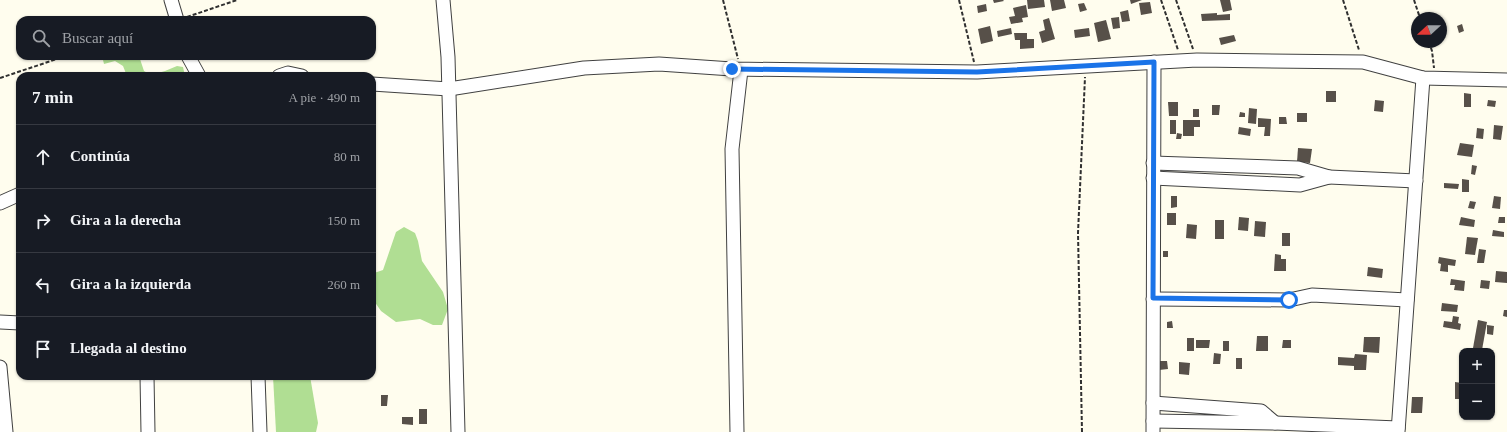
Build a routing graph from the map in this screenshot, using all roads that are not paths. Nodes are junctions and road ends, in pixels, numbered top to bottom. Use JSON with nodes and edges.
{"nodes":[{"id":1,"x":171,"y":0,"type":"edge"},
{"id":2,"x":443,"y":0,"type":"edge"},
{"id":3,"x":176,"y":16,"type":"edge"},
{"id":4,"x":190,"y":60,"type":"edge"},
{"id":5,"x":1154,"y":62,"type":"junction"},
{"id":6,"x":741,"y":70,"type":"junction"},
{"id":7,"x":197,"y":72,"type":"edge"},
{"id":8,"x":1430,"y":78,"type":"junction"},
{"id":9,"x":1507,"y":80,"type":"edge"},
{"id":10,"x":376,"y":84,"type":"edge"},
{"id":11,"x":449,"y":89,"type":"junction"},
{"id":12,"x":1153,"y":163,"type":"junction"},
{"id":13,"x":1329,"y":177,"type":"junction"},
{"id":14,"x":1153,"y":178,"type":"junction"},
{"id":15,"x":1416,"y":181,"type":"junction"},
{"id":16,"x":16,"y":196,"type":"edge"},
{"id":17,"x":0,"y":203,"type":"edge"},
{"id":18,"x":1153,"y":298,"type":"junction"},
{"id":19,"x":1407,"y":300,"type":"junction"},
{"id":20,"x":0,"y":322,"type":"edge"},
{"id":21,"x":16,"y":322,"type":"edge"},
{"id":22,"x":0,"y":368,"type":"edge"},
{"id":23,"x":147,"y":380,"type":"edge"},
{"id":24,"x":258,"y":380,"type":"edge"},
{"id":25,"x":1153,"y":403,"type":"junction"},
{"id":26,"x":1274,"y":423,"type":"junction"},
{"id":27,"x":1153,"y":426,"type":"edge"},
{"id":28,"x":1398,"y":430,"type":"edge"},
{"id":29,"x":6,"y":432,"type":"edge"},
{"id":30,"x":148,"y":432,"type":"edge"},
{"id":31,"x":260,"y":432,"type":"edge"},
{"id":32,"x":458,"y":432,"type":"edge"},
{"id":33,"x":737,"y":432,"type":"edge"}],
"edges":[{"from":1,"to":3,"type":"street"},
{"from":2,"to":11,"type":"street"},
{"from":4,"to":7,"type":"street"},
{"from":5,"to":6,"type":"street"},
{"from":5,"to":8,"type":"street"},
{"from":5,"to":12,"type":"street"},
{"from":6,"to":11,"type":"street"},
{"from":6,"to":33,"type":"street"},
{"from":8,"to":9,"type":"street"},
{"from":8,"to":15,"type":"street"},
{"from":10,"to":11,"type":"street"},
{"from":11,"to":32,"type":"street"},
{"from":12,"to":13,"type":"street"},
{"from":12,"to":14,"type":"street"},
{"from":13,"to":14,"type":"street"},
{"from":13,"to":15,"type":"street"},
{"from":14,"to":18,"type":"street"},
{"from":15,"to":19,"type":"street"},
{"from":16,"to":17,"type":"street"},
{"from":18,"to":19,"type":"street"},
{"from":18,"to":25,"type":"street"},
{"from":19,"to":28,"type":"street"},
{"from":20,"to":21,"type":"street"},
{"from":22,"to":29,"type":"street"},
{"from":23,"to":30,"type":"street"},
{"from":24,"to":31,"type":"street"},
{"from":25,"to":26,"type":"street"},
{"from":25,"to":27,"type":"street"},
{"from":26,"to":27,"type":"street"},
{"from":26,"to":28,"type":"street"}]}
